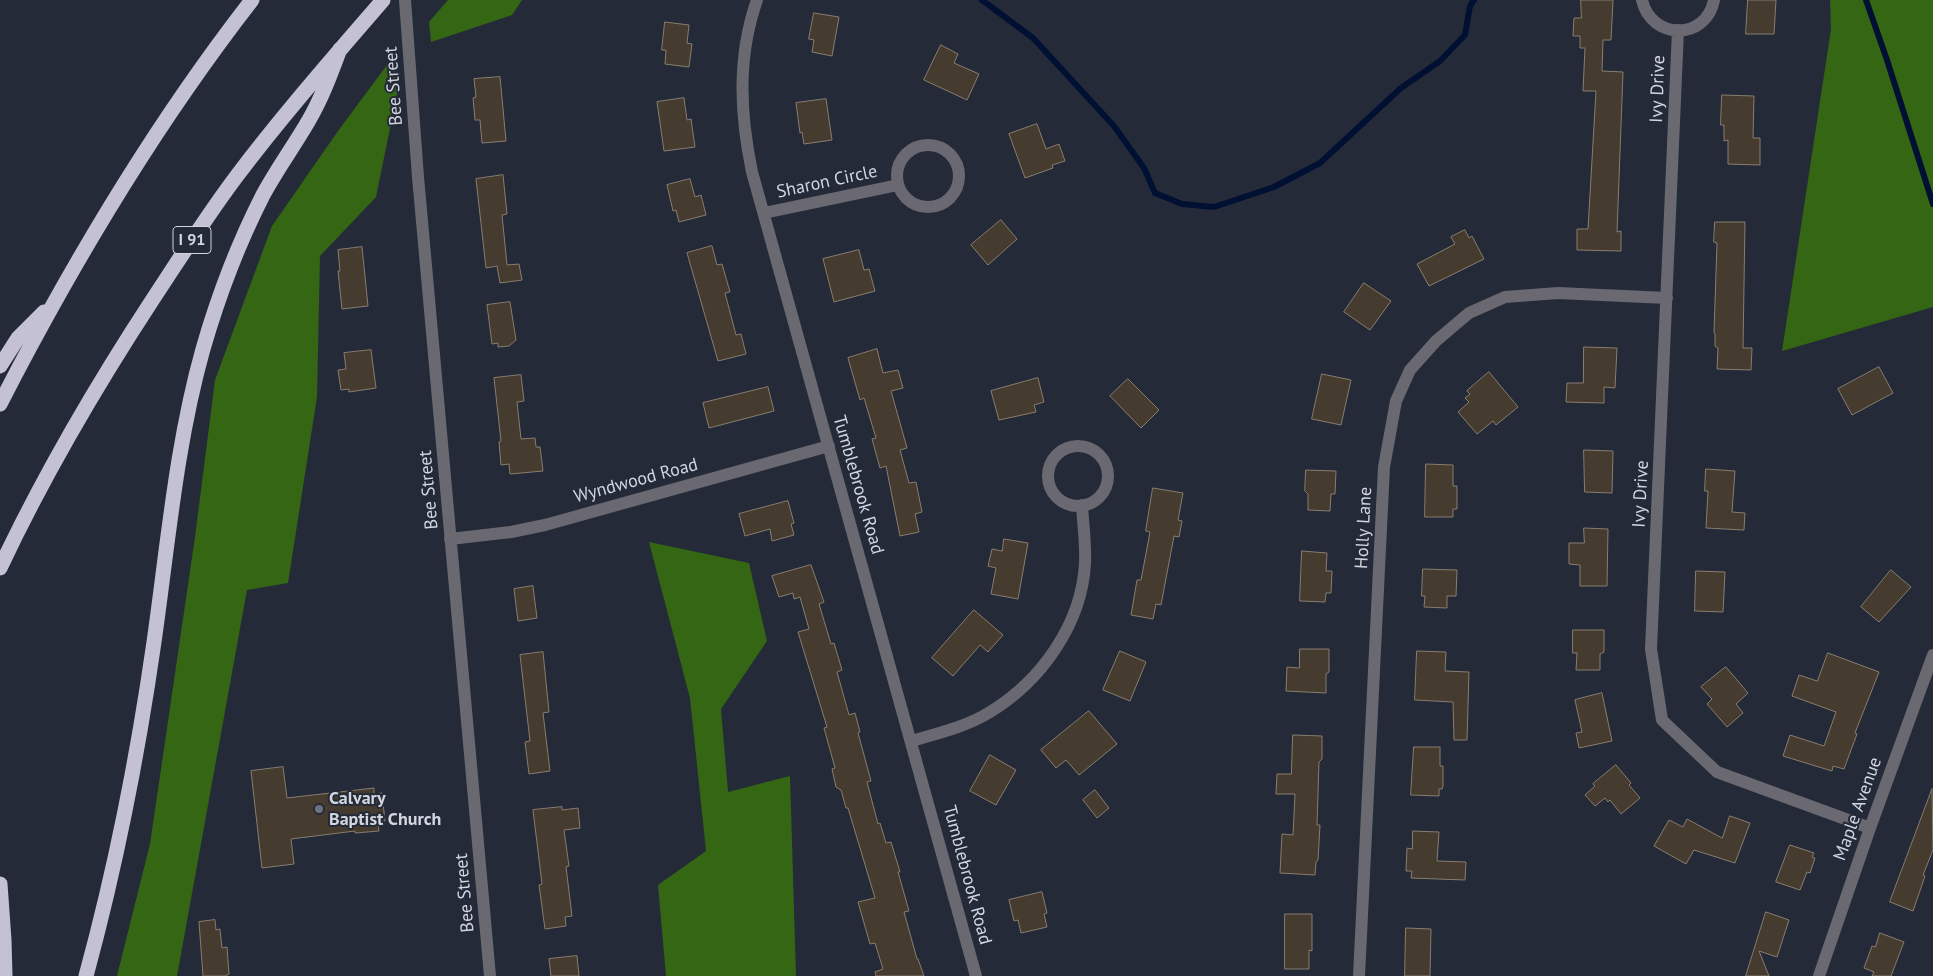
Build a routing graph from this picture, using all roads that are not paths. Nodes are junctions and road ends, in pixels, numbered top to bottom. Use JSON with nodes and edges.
{"nodes":[{"id":1,"x":252,"y":0,"type":"edge"},
{"id":2,"x":405,"y":0,"type":"edge"},
{"id":3,"x":757,"y":0,"type":"edge"},
{"id":4,"x":1642,"y":0,"type":"edge"},
{"id":5,"x":1714,"y":0,"type":"edge"},
{"id":6,"x":382,"y":2,"type":"edge"},
{"id":7,"x":1678,"y":30,"type":"junction"},
{"id":8,"x":340,"y":49,"type":"junction"},
{"id":9,"x":898,"y":185,"type":"junction"},
{"id":10,"x":764,"y":213,"type":"junction"},
{"id":11,"x":1667,"y":298,"type":"junction"},
{"id":12,"x":52,"y":304,"type":"junction"},
{"id":13,"x":0,"y":366,"type":"edge"},
{"id":14,"x":0,"y":404,"type":"edge"},
{"id":15,"x":829,"y":446,"type":"junction"},
{"id":16,"x":1082,"y":505,"type":"junction"},
{"id":17,"x":450,"y":539,"type":"junction"},
{"id":18,"x":0,"y":568,"type":"edge"},
{"id":19,"x":1933,"y":655,"type":"edge"},
{"id":20,"x":912,"y":741,"type":"junction"},
{"id":21,"x":1870,"y":828,"type":"junction"},
{"id":22,"x":0,"y":884,"type":"edge"},
{"id":23,"x":5,"y":976,"type":"edge"},
{"id":24,"x":86,"y":976,"type":"edge"},
{"id":25,"x":490,"y":976,"type":"edge"},
{"id":26,"x":976,"y":976,"type":"edge"},
{"id":27,"x":1359,"y":976,"type":"edge"},
{"id":28,"x":1819,"y":976,"type":"edge"}],
"edges":[{"from":1,"to":12,"type":"highway"},
{"from":2,"to":17,"type":"street","name":"Bee Street"},
{"from":3,"to":10,"type":"street","name":"Tumblebrook Road"},
{"from":4,"to":7,"type":"street","name":"Ivy Drive"},
{"from":5,"to":7,"type":"street"},
{"from":6,"to":8,"type":"highway","number":"I 91"},
{"from":7,"to":11,"type":"street","name":"Ivy Drive"},
{"from":8,"to":18,"type":"highway","number":"I 91"},
{"from":8,"to":24,"type":"highway"},
{"from":9,"to":9,"type":"street","name":"Sharon Circle"},
{"from":9,"to":10,"type":"street","name":"Sharon Circle"},
{"from":10,"to":15,"type":"street","name":"Tumblebrook Road"},
{"from":11,"to":21,"type":"street","name":"Ivy Drive"},
{"from":11,"to":27,"type":"street","name":"Holly Lane"},
{"from":12,"to":13,"type":"highway"},
{"from":12,"to":14,"type":"highway"},
{"from":15,"to":17,"type":"street","name":"Wyndwood Road"},
{"from":15,"to":20,"type":"street","name":"Tumblebrook Road"},
{"from":16,"to":16,"type":"street"},
{"from":16,"to":20,"type":"street"},
{"from":17,"to":25,"type":"street","name":"Bee Street"},
{"from":19,"to":21,"type":"street","name":"Maple Avenue"},
{"from":20,"to":26,"type":"street","name":"Tumblebrook Road"},
{"from":21,"to":28,"type":"street","name":"Maple Avenue"},
{"from":22,"to":23,"type":"highway"}]}
